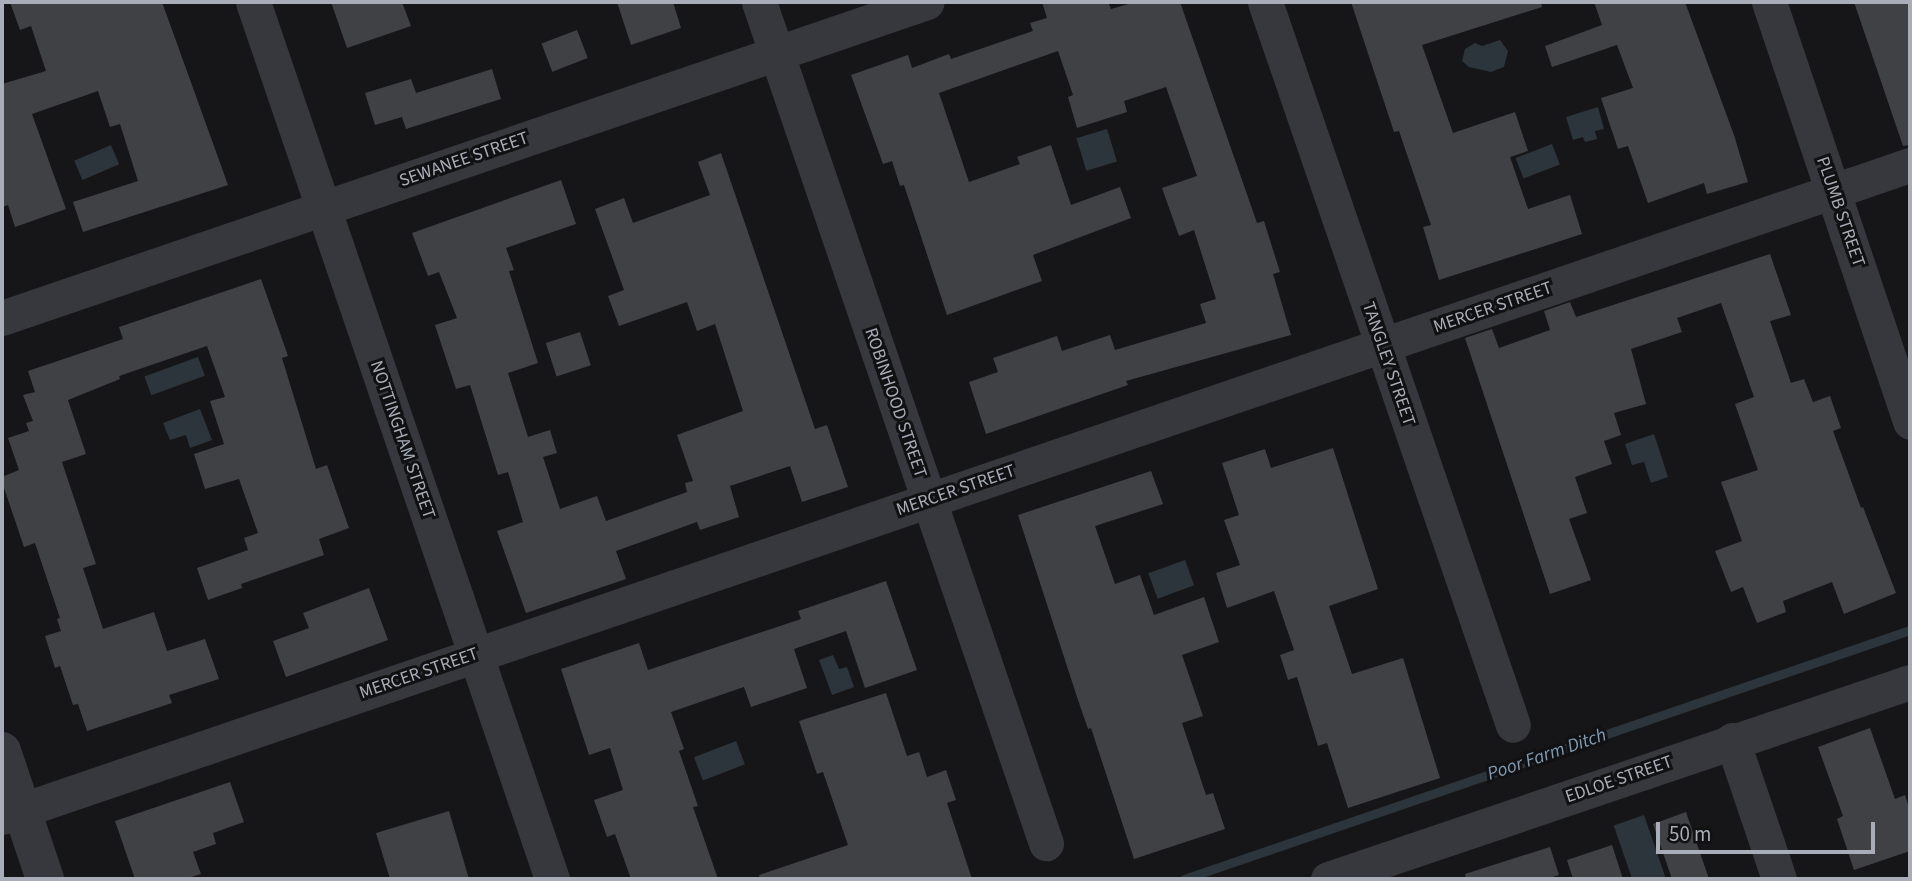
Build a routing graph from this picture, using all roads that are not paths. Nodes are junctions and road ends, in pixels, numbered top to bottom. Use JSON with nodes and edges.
{"nodes":[{"id":1,"x":253,"y":2,"type":"edge"},
{"id":2,"x":759,"y":2,"type":"edge"},
{"id":3,"x":927,"y":2,"type":"edge"},
{"id":4,"x":1265,"y":2,"type":"edge"},
{"id":5,"x":1769,"y":2,"type":"edge"},
{"id":6,"x":776,"y":53,"type":"junction"},
{"id":7,"x":1910,"y":165,"type":"edge"},
{"id":8,"x":1833,"y":192,"type":"junction"},
{"id":9,"x":323,"y":208,"type":"junction"},
{"id":10,"x":2,"y":318,"type":"edge"},
{"id":11,"x":1382,"y":346,"type":"junction"},
{"id":12,"x":1910,"y":422,"type":"edge"},
{"id":13,"x":929,"y":501,"type":"junction"},
{"id":14,"x":475,"y":655,"type":"junction"},
{"id":15,"x":1910,"y":682,"type":"edge"},
{"id":16,"x":1513,"y":725,"type":"dead end"},
{"id":17,"x":1732,"y":740,"type":"junction"},
{"id":18,"x":2,"y":751,"type":"edge"},
{"id":19,"x":12,"y":813,"type":"edge"},
{"id":20,"x":1046,"y":843,"type":"dead end"},
{"id":21,"x":1340,"y":877,"type":"edge"},
{"id":22,"x":45,"y":879,"type":"edge"},
{"id":23,"x":552,"y":879,"type":"edge"},
{"id":24,"x":1779,"y":879,"type":"edge"}],
"edges":[{"from":1,"to":9,"type":"street","name":"NOTTINGHAM STREET"},
{"from":2,"to":6,"type":"street","name":"ROBINHOOD STREET"},
{"from":3,"to":6,"type":"street","name":"SEWANEE STREET"},
{"from":4,"to":11,"type":"street","name":"TANGLEY STREET"},
{"from":5,"to":8,"type":"street","name":"PLUMB STREET"},
{"from":6,"to":9,"type":"street","name":"SEWANEE STREET"},
{"from":6,"to":13,"type":"street","name":"ROBINHOOD STREET"},
{"from":7,"to":8,"type":"street","name":"MERCER STREET"},
{"from":8,"to":11,"type":"street","name":"MERCER STREET"},
{"from":8,"to":12,"type":"street","name":"PLUMB STREET"},
{"from":9,"to":10,"type":"street","name":"SEWANEE STREET"},
{"from":9,"to":14,"type":"street","name":"NOTTINGHAM STREET"},
{"from":11,"to":13,"type":"street","name":"MERCER STREET"},
{"from":11,"to":16,"type":"street","name":"TANGLEY STREET"},
{"from":13,"to":14,"type":"street","name":"MERCER STREET"},
{"from":13,"to":20,"type":"street","name":"ROBINHOOD STREET"},
{"from":14,"to":19,"type":"street","name":"MERCER STREET"},
{"from":14,"to":23,"type":"street","name":"NOTTINGHAM STREET"},
{"from":15,"to":17,"type":"street","name":"EDLOE STREET"},
{"from":17,"to":21,"type":"street","name":"EDLOE STREET"},
{"from":17,"to":24,"type":"street"},
{"from":18,"to":19,"type":"street"},
{"from":19,"to":22,"type":"street"}]}
